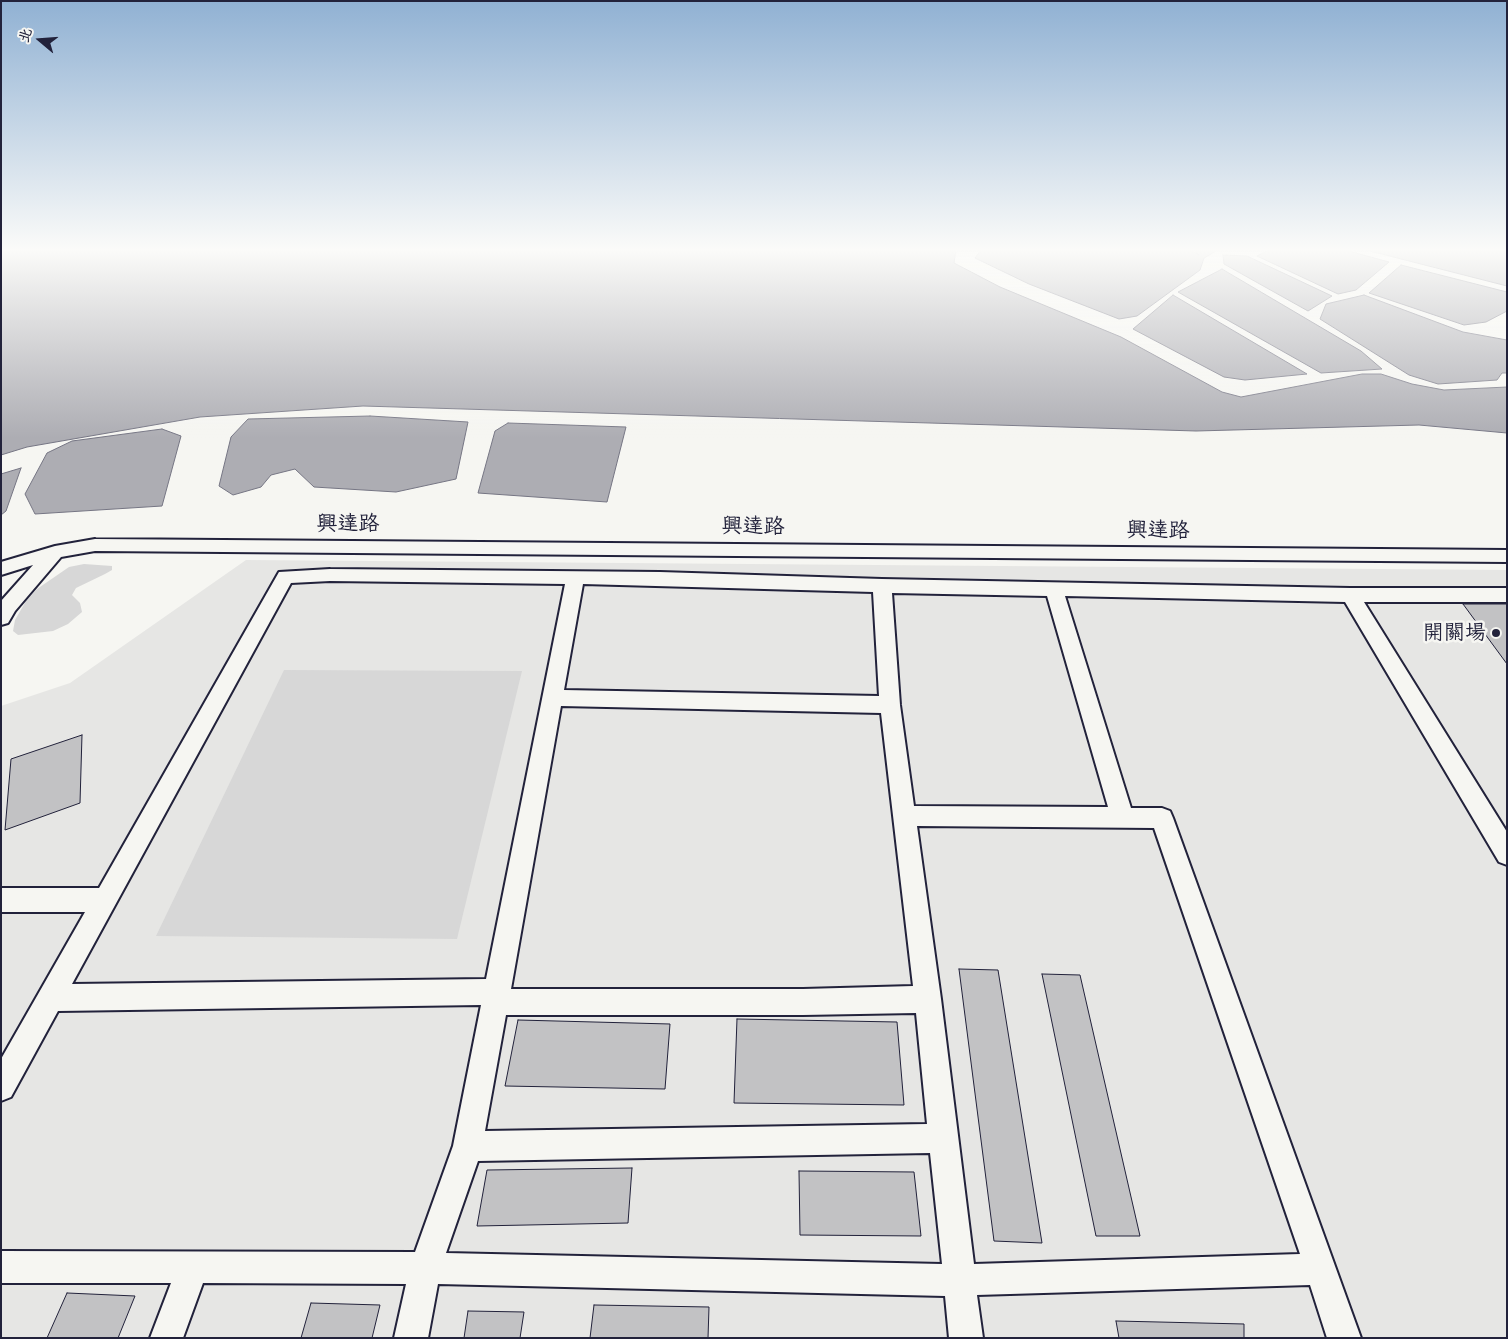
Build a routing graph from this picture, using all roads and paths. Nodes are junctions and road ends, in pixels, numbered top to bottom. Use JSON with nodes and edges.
{"nodes":[{"id":1,"x":55,"y":552,"type":"junction"},
{"id":2,"x":1507,"y":556,"type":"edge"},
{"id":3,"x":1,"y":569,"type":"edge"},
{"id":4,"x":575,"y":578,"type":"junction"},
{"id":5,"x":882,"y":586,"type":"junction"},
{"id":6,"x":1054,"y":590,"type":"junction"},
{"id":7,"x":1350,"y":595,"type":"junction"},
{"id":8,"x":1507,"y":595,"type":"edge"},
{"id":9,"x":1,"y":618,"type":"edge"},
{"id":10,"x":552,"y":698,"type":"junction"},
{"id":11,"x":890,"y":704,"type":"junction"},
{"id":12,"x":904,"y":816,"type":"junction"},
{"id":13,"x":1122,"y":818,"type":"junction"},
{"id":14,"x":1507,"y":854,"type":"edge"},
{"id":15,"x":1,"y":900,"type":"edge"},
{"id":16,"x":105,"y":900,"type":"junction"},
{"id":17,"x":496,"y":997,"type":"junction"},
{"id":18,"x":51,"y":998,"type":"junction"},
{"id":19,"x":928,"y":999,"type":"junction"},
{"id":20,"x":1,"y":1087,"type":"edge"},
{"id":21,"x":943,"y":1138,"type":"junction"},
{"id":22,"x":468,"y":1146,"type":"junction"},
{"id":23,"x":1,"y":1267,"type":"edge"},
{"id":24,"x":192,"y":1268,"type":"junction"},
{"id":25,"x":425,"y":1268,"type":"junction"},
{"id":26,"x":1321,"y":1269,"type":"junction"},
{"id":27,"x":959,"y":1280,"type":"junction"},
{"id":28,"x":166,"y":1338,"type":"edge"},
{"id":29,"x":411,"y":1338,"type":"edge"},
{"id":30,"x":966,"y":1338,"type":"edge"},
{"id":31,"x":1344,"y":1338,"type":"edge"}],
"edges":[{"from":1,"to":2,"type":"street","name":"興達路"},
{"from":1,"to":3,"type":"street","name":"興達路"},
{"from":1,"to":9,"type":"street"},
{"from":4,"to":5,"type":"street"},
{"from":4,"to":10,"type":"street"},
{"from":4,"to":16,"type":"street"},
{"from":5,"to":6,"type":"street"},
{"from":5,"to":11,"type":"street"},
{"from":6,"to":7,"type":"street"},
{"from":6,"to":13,"type":"street"},
{"from":7,"to":8,"type":"street"},
{"from":7,"to":14,"type":"street"},
{"from":10,"to":11,"type":"street"},
{"from":10,"to":17,"type":"street"},
{"from":11,"to":12,"type":"street"},
{"from":12,"to":13,"type":"street"},
{"from":12,"to":19,"type":"street"},
{"from":13,"to":26,"type":"street"},
{"from":15,"to":16,"type":"street"},
{"from":16,"to":18,"type":"street"},
{"from":17,"to":18,"type":"street"},
{"from":17,"to":19,"type":"street"},
{"from":17,"to":22,"type":"street"},
{"from":18,"to":20,"type":"street"},
{"from":19,"to":21,"type":"street"},
{"from":21,"to":22,"type":"street"},
{"from":21,"to":27,"type":"street"},
{"from":22,"to":25,"type":"street"},
{"from":23,"to":24,"type":"street"},
{"from":24,"to":25,"type":"street"},
{"from":24,"to":28,"type":"street"},
{"from":25,"to":27,"type":"street"},
{"from":25,"to":29,"type":"street"},
{"from":26,"to":27,"type":"street"},
{"from":26,"to":31,"type":"street"},
{"from":27,"to":30,"type":"street"}]}
